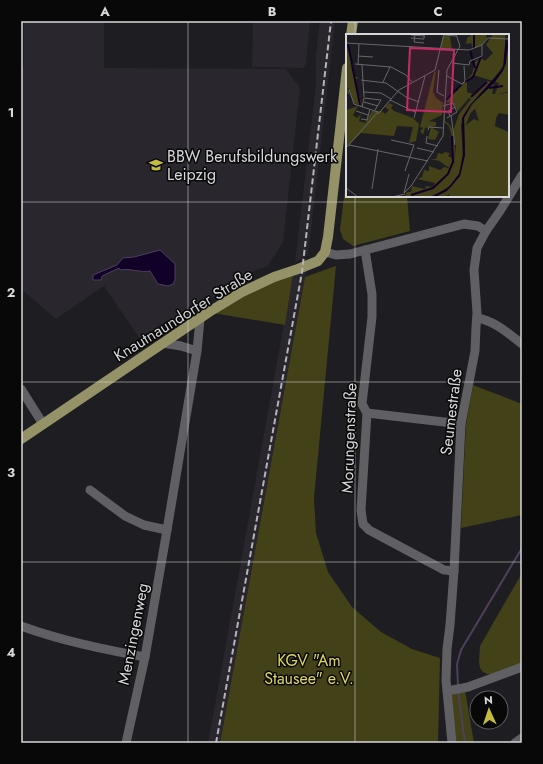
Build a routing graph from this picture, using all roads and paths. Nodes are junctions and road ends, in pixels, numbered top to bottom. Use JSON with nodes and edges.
{"nodes":[{"id":1,"x":353,"y":21,"type":"edge"},
{"id":2,"x":351,"y":34,"type":"edge"},
{"id":3,"x":346,"y":77,"type":"edge"},
{"id":4,"x":522,"y":175,"type":"edge"},
{"id":5,"x":509,"y":197,"type":"edge"},
{"id":6,"x":509,"y":197,"type":"edge"},
{"id":7,"x":486,"y":231,"type":"junction"},
{"id":8,"x":365,"y":250,"type":"junction"},
{"id":9,"x":325,"y":252,"type":"junction"},
{"id":10,"x":477,"y":318,"type":"junction"},
{"id":11,"x":200,"y":319,"type":"junction"},
{"id":12,"x":163,"y":343,"type":"junction"},
{"id":13,"x":522,"y":344,"type":"edge"},
{"id":14,"x":197,"y":351,"type":"junction"},
{"id":15,"x":21,"y":389,"type":"edge"},
{"id":16,"x":367,"y":413,"type":"junction"},
{"id":17,"x":43,"y":424,"type":"junction"},
{"id":18,"x":461,"y":424,"type":"junction"},
{"id":19,"x":21,"y":439,"type":"edge"},
{"id":20,"x":90,"y":490,"type":"dead end"},
{"id":21,"x":168,"y":530,"type":"junction"},
{"id":22,"x":454,"y":571,"type":"junction"},
{"id":23,"x":21,"y":626,"type":"edge"},
{"id":24,"x":146,"y":657,"type":"junction"},
{"id":25,"x":522,"y":667,"type":"edge"},
{"id":26,"x":455,"y":690,"type":"junction"},
{"id":27,"x":522,"y":738,"type":"edge"},
{"id":28,"x":126,"y":743,"type":"edge"},
{"id":29,"x":452,"y":743,"type":"edge"},
{"id":30,"x":515,"y":743,"type":"edge"}],
"edges":[{"from":1,"to":2,"type":"main road"},
{"from":3,"to":9,"type":"main road"},
{"from":4,"to":5,"type":"street","name":"Seumestraße"},
{"from":6,"to":7,"type":"street","name":"Seumestraße"},
{"from":7,"to":8,"type":"street"},
{"from":7,"to":10,"type":"street","name":"Seumestraße"},
{"from":8,"to":9,"type":"street"},
{"from":8,"to":16,"type":"street","name":"Morungenstraße"},
{"from":9,"to":11,"type":"main road","name":"Knautnaundorfer Straße"},
{"from":10,"to":13,"type":"street"},
{"from":10,"to":18,"type":"street","name":"Seumestraße"},
{"from":11,"to":12,"type":"main road","name":"Knautnaundorfer Straße"},
{"from":11,"to":14,"type":"street","name":"Menzingenweg"},
{"from":12,"to":14,"type":"street"},
{"from":12,"to":17,"type":"main road","name":"Knautnaundorfer Straße"},
{"from":14,"to":21,"type":"street","name":"Menzingenweg"},
{"from":15,"to":17,"type":"street"},
{"from":16,"to":18,"type":"street"},
{"from":16,"to":22,"type":"street","name":"Morungenstraße"},
{"from":17,"to":19,"type":"main road","name":"Knautnaundorfer Straße"},
{"from":18,"to":22,"type":"street","name":"Seumestraße"},
{"from":20,"to":21,"type":"street"},
{"from":21,"to":24,"type":"street","name":"Menzingenweg"},
{"from":22,"to":26,"type":"street","name":"Seumestraße"},
{"from":23,"to":24,"type":"street"},
{"from":24,"to":28,"type":"street","name":"Menzingenweg"},
{"from":25,"to":26,"type":"street"},
{"from":26,"to":29,"type":"street","name":"Seumestraße"},
{"from":27,"to":30,"type":"street"}]}
